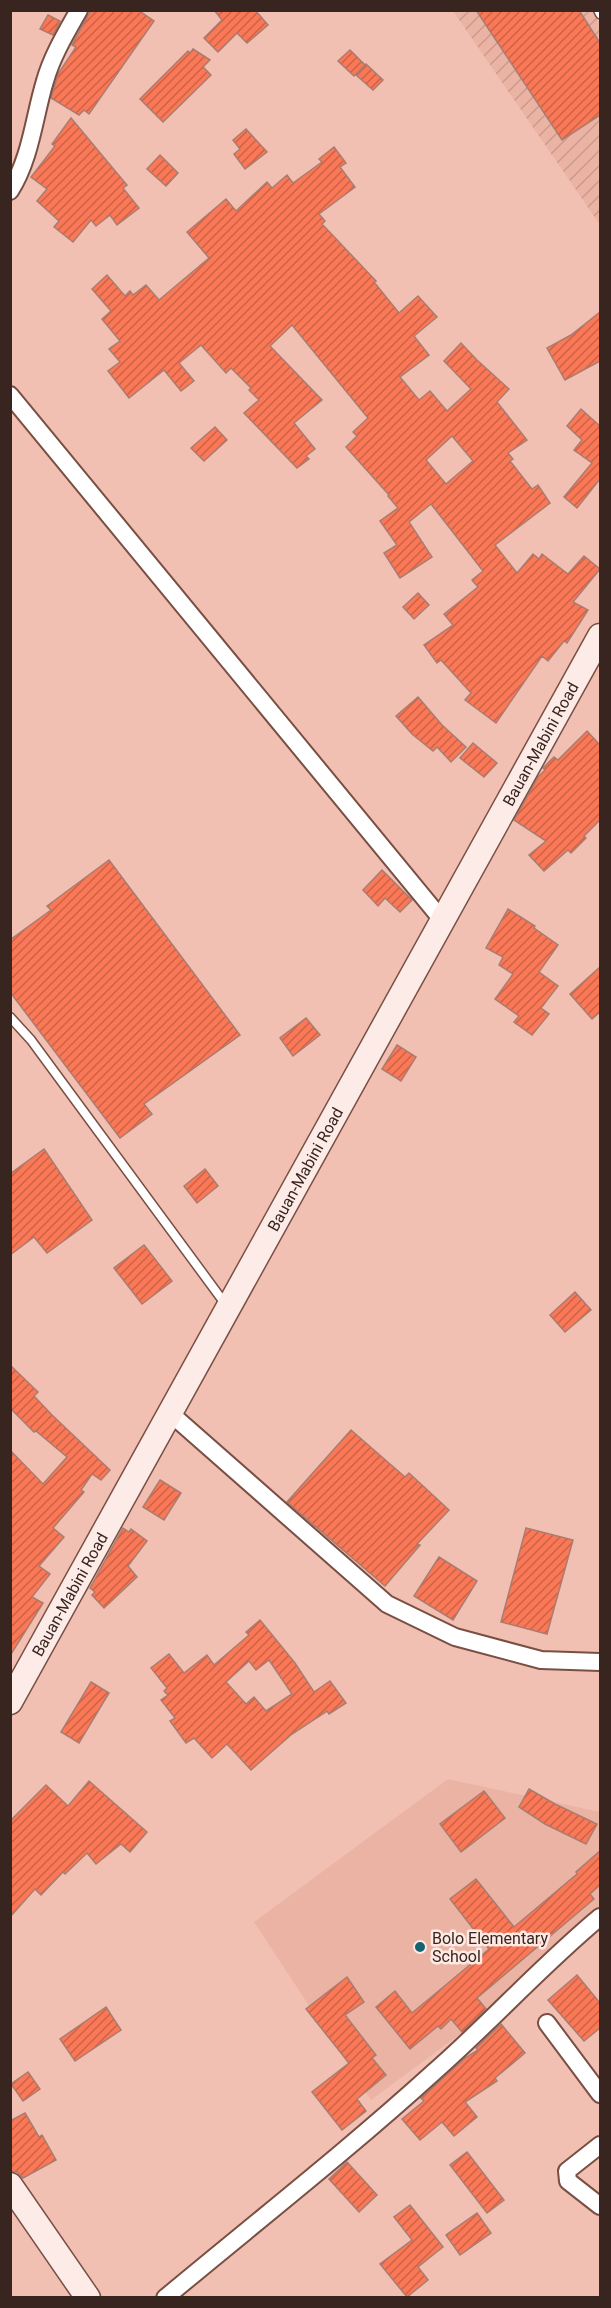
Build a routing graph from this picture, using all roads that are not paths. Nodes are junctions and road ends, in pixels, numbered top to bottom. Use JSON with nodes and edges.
{"nodes":[{"id":1,"x":79,"y":10,"type":"edge"},
{"id":2,"x":10,"y":191,"type":"edge"},
{"id":3,"x":10,"y":395,"type":"edge"},
{"id":4,"x":600,"y":636,"type":"edge"},
{"id":5,"x":442,"y":921,"type":"junction"},
{"id":6,"x":10,"y":1017,"type":"edge"},
{"id":7,"x":228,"y":1309,"type":"junction"},
{"id":8,"x":171,"y":1413,"type":"junction"},
{"id":9,"x":600,"y":1662,"type":"edge"},
{"id":10,"x":10,"y":1702,"type":"edge"},
{"id":11,"x":600,"y":1917,"type":"edge"},
{"id":12,"x":548,"y":2024,"type":"dead end"},
{"id":13,"x":600,"y":2094,"type":"edge"},
{"id":14,"x":600,"y":2145,"type":"edge"},
{"id":15,"x":10,"y":2185,"type":"edge"},
{"id":16,"x":600,"y":2206,"type":"edge"},
{"id":17,"x":88,"y":2298,"type":"edge"},
{"id":18,"x":165,"y":2298,"type":"edge"}],
"edges":[{"from":1,"to":2,"type":"street"},
{"from":3,"to":5,"type":"street"},
{"from":4,"to":5,"type":"main road","name":"Bauan-Mabini Road"},
{"from":5,"to":7,"type":"main road","name":"Bauan-Mabini Road"},
{"from":6,"to":7,"type":"lane"},
{"from":7,"to":8,"type":"main road","name":"Bauan-Mabini Road"},
{"from":8,"to":9,"type":"street"},
{"from":8,"to":10,"type":"main road","name":"Bauan-Mabini Road"},
{"from":11,"to":18,"type":"street"},
{"from":12,"to":13,"type":"street"},
{"from":14,"to":16,"type":"street"},
{"from":15,"to":17,"type":"main road"}]}
